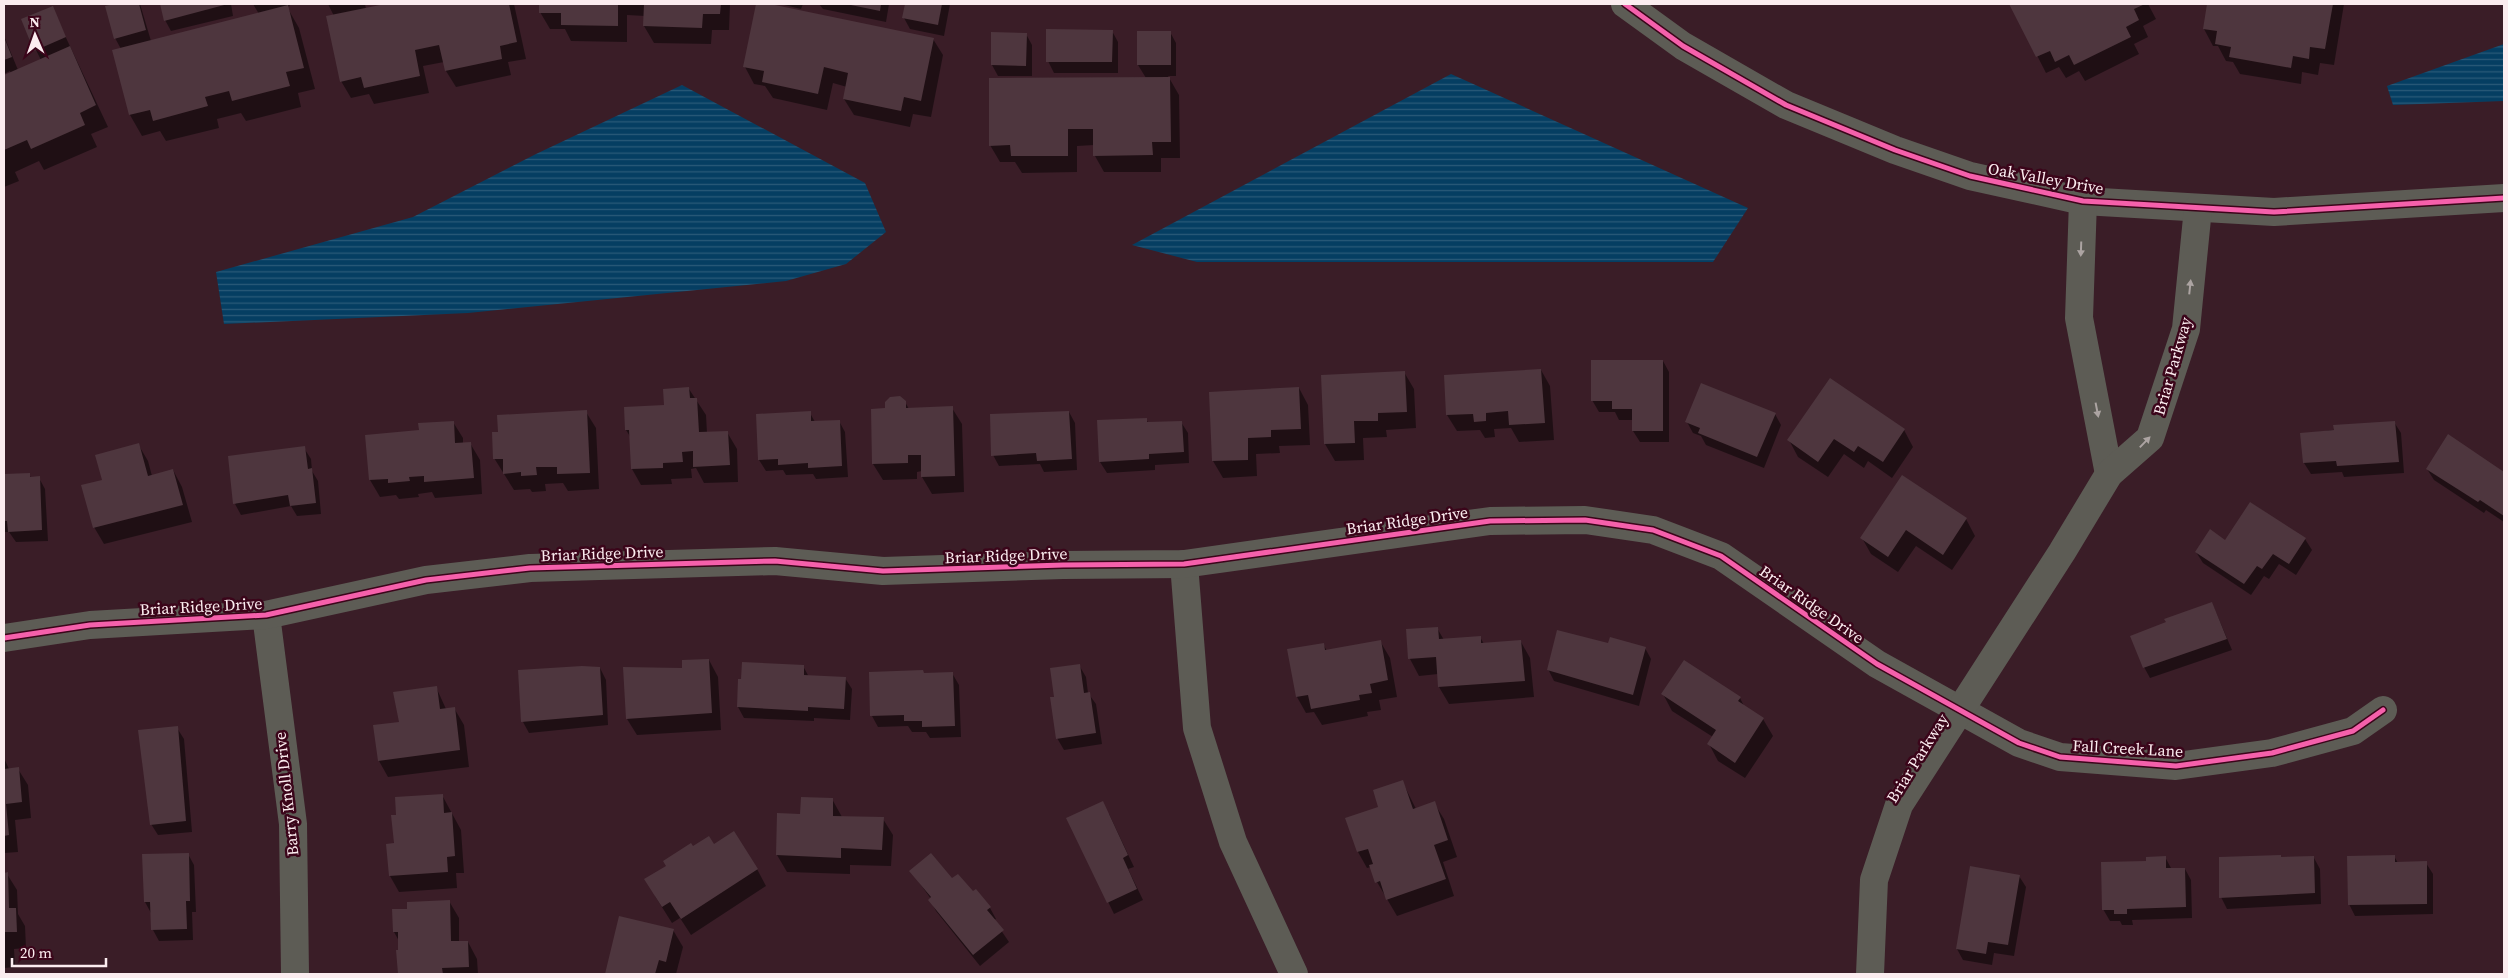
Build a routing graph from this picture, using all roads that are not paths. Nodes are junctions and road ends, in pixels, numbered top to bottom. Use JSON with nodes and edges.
{"nodes":[{"id":1,"x":1625,"y":4,"type":"edge"},
{"id":2,"x":2504,"y":198,"type":"edge"},
{"id":3,"x":2083,"y":201,"type":"junction"},
{"id":4,"x":2198,"y":208,"type":"junction"},
{"id":5,"x":2109,"y":474,"type":"junction"},
{"id":6,"x":1184,"y":564,"type":"junction"},
{"id":7,"x":266,"y":615,"type":"junction"},
{"id":8,"x":4,"y":638,"type":"edge"},
{"id":9,"x":1962,"y":710,"type":"junction"},
{"id":10,"x":2383,"y":710,"type":"dead end"},
{"id":11,"x":295,"y":974,"type":"edge"},
{"id":12,"x":1294,"y":974,"type":"edge"},
{"id":13,"x":1870,"y":974,"type":"edge"}],
"edges":[{"from":1,"to":3,"type":"street","name":"Oak Valley Drive"},
{"from":2,"to":4,"type":"street","name":"Oak Valley Drive"},
{"from":3,"to":4,"type":"street","name":"Oak Valley Drive"},
{"from":3,"to":5,"type":"street","one_way":true},
{"from":5,"to":4,"type":"street","name":"Briar Parkway","one_way":true},
{"from":5,"to":9,"type":"street","name":"Briar Parkway"},
{"from":6,"to":7,"type":"street","name":"Briar Ridge Drive"},
{"from":6,"to":9,"type":"street","name":"Briar Ridge Drive"},
{"from":6,"to":12,"type":"street"},
{"from":7,"to":8,"type":"street","name":"Briar Ridge Drive"},
{"from":7,"to":11,"type":"street","name":"Barry Knoll Drive"},
{"from":9,"to":10,"type":"street","name":"Fall Creek Lane"},
{"from":9,"to":13,"type":"street","name":"Briar Parkway"}]}
